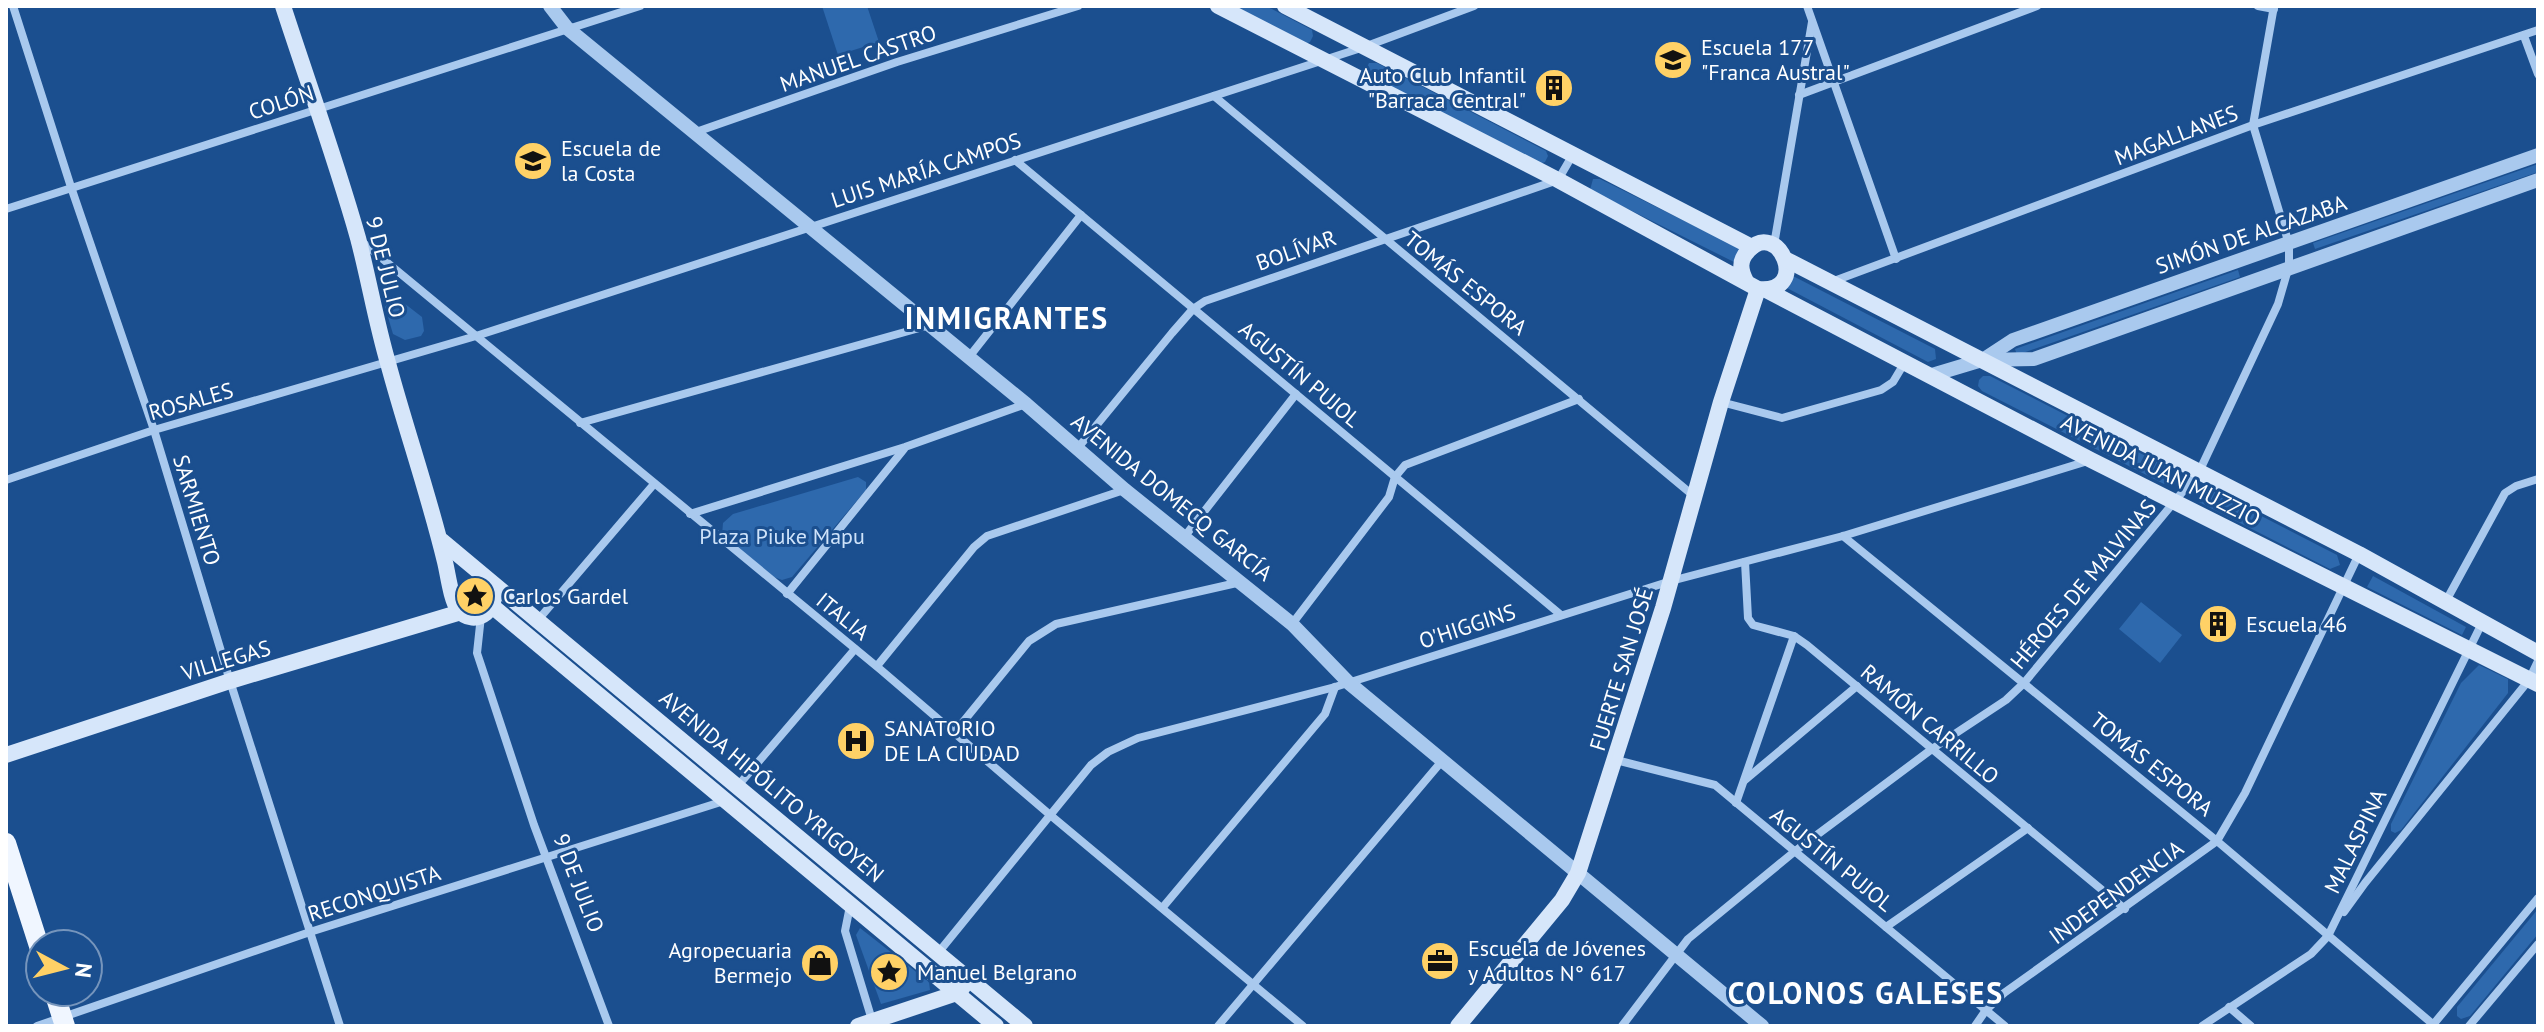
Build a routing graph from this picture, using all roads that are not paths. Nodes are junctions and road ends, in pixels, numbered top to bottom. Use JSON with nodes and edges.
{"nodes":[{"id":1,"x":13,"y":6,"type":"edge"},
{"id":2,"x":283,"y":6,"type":"edge"},
{"id":3,"x":550,"y":6,"type":"edge"},
{"id":4,"x":640,"y":6,"type":"edge"},
{"id":5,"x":1078,"y":6,"type":"edge"},
{"id":6,"x":1218,"y":6,"type":"edge"},
{"id":7,"x":1285,"y":6,"type":"edge"},
{"id":8,"x":1474,"y":6,"type":"edge"},
{"id":9,"x":1807,"y":6,"type":"edge"},
{"id":10,"x":2037,"y":6,"type":"edge"},
{"id":11,"x":2258,"y":6,"type":"edge"},
{"id":12,"x":2274,"y":8,"type":"edge"},
{"id":13,"x":1812,"y":21,"type":"junction"},
{"id":14,"x":567,"y":28,"type":"junction"},
{"id":15,"x":2538,"y":30,"type":"edge"},
{"id":16,"x":2524,"y":36,"type":"junction"},
{"id":17,"x":1364,"y":47,"type":"junction"},
{"id":18,"x":1321,"y":60,"type":"junction"},
{"id":19,"x":2538,"y":74,"type":"edge"},
{"id":20,"x":1834,"y":82,"type":"junction"},
{"id":21,"x":1799,"y":95,"type":"junction"},
{"id":22,"x":1214,"y":96,"type":"junction"},
{"id":23,"x":316,"y":109,"type":"junction"},
{"id":24,"x":2253,"y":125,"type":"junction"},
{"id":25,"x":696,"y":132,"type":"junction"},
{"id":26,"x":2538,"y":155,"type":"edge"},
{"id":27,"x":1572,"y":156,"type":"junction"},
{"id":28,"x":1015,"y":160,"type":"junction"},
{"id":29,"x":1558,"y":180,"type":"junction"},
{"id":30,"x":2538,"y":180,"type":"edge"},
{"id":31,"x":71,"y":187,"type":"junction"},
{"id":32,"x":6,"y":209,"type":"edge"},
{"id":33,"x":1081,"y":215,"type":"junction"},
{"id":34,"x":810,"y":227,"type":"junction"},
{"id":35,"x":357,"y":238,"type":"junction"},
{"id":36,"x":1385,"y":239,"type":"junction"},
{"id":37,"x":2289,"y":244,"type":"junction"},
{"id":38,"x":1774,"y":246,"type":"junction"},
{"id":39,"x":1752,"y":247,"type":"junction"},
{"id":40,"x":1785,"y":259,"type":"junction"},
{"id":41,"x":1896,"y":259,"type":"junction"},
{"id":42,"x":2289,"y":266,"type":"junction"},
{"id":43,"x":1830,"y":283,"type":"junction"},
{"id":44,"x":1757,"y":286,"type":"junction"},
{"id":45,"x":1193,"y":309,"type":"junction"},
{"id":46,"x":930,"y":325,"type":"junction"},
{"id":47,"x":476,"y":336,"type":"junction"},
{"id":48,"x":969,"y":357,"type":"junction"},
{"id":49,"x":1982,"y":360,"type":"junction"},
{"id":50,"x":1905,"y":361,"type":"junction"},
{"id":51,"x":387,"y":362,"type":"junction"},
{"id":52,"x":1932,"y":375,"type":"junction"},
{"id":53,"x":1296,"y":394,"type":"junction"},
{"id":54,"x":1579,"y":399,"type":"junction"},
{"id":55,"x":1721,"y":402,"type":"junction"},
{"id":56,"x":1026,"y":404,"type":"junction"},
{"id":57,"x":580,"y":423,"type":"junction"},
{"id":58,"x":154,"y":430,"type":"junction"},
{"id":59,"x":905,"y":447,"type":"junction"},
{"id":60,"x":1077,"y":449,"type":"junction"},
{"id":61,"x":2091,"y":460,"type":"junction"},
{"id":62,"x":2199,"y":472,"type":"junction"},
{"id":63,"x":1395,"y":477,"type":"junction"},
{"id":64,"x":2538,"y":479,"type":"edge"},
{"id":65,"x":6,"y":480,"type":"edge"},
{"id":66,"x":654,"y":484,"type":"junction"},
{"id":67,"x":1125,"y":490,"type":"junction"},
{"id":68,"x":1695,"y":497,"type":"junction"},
{"id":69,"x":2175,"y":502,"type":"junction"},
{"id":70,"x":690,"y":514,"type":"junction"},
{"id":71,"x":1185,"y":536,"type":"junction"},
{"id":72,"x":1843,"y":536,"type":"junction"},
{"id":73,"x":442,"y":541,"type":"junction"},
{"id":74,"x":2359,"y":554,"type":"junction"},
{"id":75,"x":1745,"y":562,"type":"junction"},
{"id":76,"x":486,"y":580,"type":"junction"},
{"id":77,"x":1671,"y":581,"type":"junction"},
{"id":78,"x":1241,"y":582,"type":"junction"},
{"id":79,"x":2342,"y":588,"type":"junction"},
{"id":80,"x":453,"y":594,"type":"junction"},
{"id":81,"x":787,"y":594,"type":"junction"},
{"id":82,"x":2446,"y":601,"type":"junction"},
{"id":83,"x":487,"y":611,"type":"junction"},
{"id":84,"x":461,"y":612,"type":"junction"},
{"id":85,"x":1561,"y":615,"type":"junction"},
{"id":86,"x":538,"y":620,"type":"junction"},
{"id":87,"x":2482,"y":622,"type":"junction"},
{"id":88,"x":1292,"y":624,"type":"junction"},
{"id":89,"x":1794,"y":636,"type":"junction"},
{"id":90,"x":855,"y":649,"type":"junction"},
{"id":91,"x":2469,"y":649,"type":"junction"},
{"id":92,"x":2538,"y":653,"type":"edge"},
{"id":93,"x":2538,"y":661,"type":"edge"},
{"id":94,"x":877,"y":666,"type":"junction"},
{"id":95,"x":230,"y":681,"type":"junction"},
{"id":96,"x":2534,"y":682,"type":"edge"},
{"id":97,"x":2024,"y":683,"type":"junction"},
{"id":98,"x":1342,"y":685,"type":"junction"},
{"id":99,"x":1857,"y":686,"type":"junction"},
{"id":100,"x":954,"y":733,"type":"junction"},
{"id":101,"x":1932,"y":749,"type":"junction"},
{"id":102,"x":6,"y":755,"type":"edge"},
{"id":103,"x":1616,"y":760,"type":"junction"},
{"id":104,"x":1442,"y":761,"type":"junction"},
{"id":105,"x":1744,"y":781,"type":"junction"},
{"id":106,"x":738,"y":786,"type":"junction"},
{"id":107,"x":724,"y":801,"type":"junction"},
{"id":108,"x":1736,"y":803,"type":"junction"},
{"id":109,"x":1049,"y":814,"type":"junction"},
{"id":110,"x":2028,"y":828,"type":"junction"},
{"id":111,"x":2217,"y":841,"type":"junction"},
{"id":112,"x":6,"y":843,"type":"edge"},
{"id":113,"x":1794,"y":852,"type":"junction"},
{"id":114,"x":546,"y":856,"type":"junction"},
{"id":115,"x":1578,"y":873,"type":"junction"},
{"id":116,"x":863,"y":890,"type":"junction"},
{"id":117,"x":2538,"y":898,"type":"edge"},
{"id":118,"x":850,"y":905,"type":"junction"},
{"id":119,"x":1163,"y":907,"type":"junction"},
{"id":120,"x":2125,"y":909,"type":"junction"},
{"id":121,"x":1886,"y":927,"type":"junction"},
{"id":122,"x":33,"y":928,"type":"edge"},
{"id":123,"x":310,"y":932,"type":"junction"},
{"id":124,"x":2328,"y":936,"type":"junction"},
{"id":125,"x":2538,"y":944,"type":"edge"},
{"id":126,"x":938,"y":953,"type":"junction"},
{"id":127,"x":1676,"y":956,"type":"junction"},
{"id":128,"x":969,"y":980,"type":"junction"},
{"id":129,"x":1254,"y":985,"type":"junction"},
{"id":130,"x":957,"y":993,"type":"junction"},
{"id":131,"x":2229,"y":1007,"type":"junction"},
{"id":132,"x":1986,"y":1010,"type":"junction"},
{"id":133,"x":63,"y":1022,"type":"edge"},
{"id":134,"x":868,"y":1024,"type":"edge"},
{"id":135,"x":37,"y":1026,"type":"edge"},
{"id":136,"x":340,"y":1026,"type":"edge"},
{"id":137,"x":609,"y":1026,"type":"edge"},
{"id":138,"x":996,"y":1026,"type":"edge"},
{"id":139,"x":1025,"y":1026,"type":"edge"},
{"id":140,"x":1218,"y":1026,"type":"edge"},
{"id":141,"x":1303,"y":1026,"type":"edge"},
{"id":142,"x":1458,"y":1026,"type":"edge"},
{"id":143,"x":1622,"y":1026,"type":"edge"},
{"id":144,"x":1762,"y":1026,"type":"edge"},
{"id":145,"x":1975,"y":1026,"type":"edge"},
{"id":146,"x":2005,"y":1026,"type":"edge"},
{"id":147,"x":2202,"y":1026,"type":"edge"},
{"id":148,"x":2251,"y":1026,"type":"edge"},
{"id":149,"x":2433,"y":1026,"type":"edge"},
{"id":150,"x":2469,"y":1026,"type":"edge"}],
"edges":[{"from":1,"to":31,"type":"street","name":"SARMIENTO"},
{"from":2,"to":23,"type":"main road","name":"9 DE JULIO"},
{"from":3,"to":14,"type":"street","name":"AVENIDA DOMECQ GARCÍA"},
{"from":4,"to":14,"type":"street","name":"COLÓN"},
{"from":5,"to":25,"type":"street","name":"MANUEL CASTRO"},
{"from":6,"to":18,"type":"main road","name":"AVENIDA JUAN MUZZIO"},
{"from":7,"to":17,"type":"main road"},
{"from":8,"to":17,"type":"street","name":"LUIS MARÍA CAMPOS"},
{"from":9,"to":13,"type":"street"},
{"from":10,"to":20,"type":"street"},
{"from":11,"to":12,"type":"street"},
{"from":12,"to":24,"type":"street","name":"HÉROES DE MALVINAS"},
{"from":13,"to":20,"type":"street"},
{"from":13,"to":21,"type":"street"},
{"from":14,"to":23,"type":"street","name":"COLÓN"},
{"from":14,"to":25,"type":"street","name":"AVENIDA DOMECQ GARCÍA"},
{"from":15,"to":16,"type":"street","name":"MAGALLANES"},
{"from":16,"to":19,"type":"street"},
{"from":16,"to":24,"type":"street","name":"MAGALLANES"},
{"from":17,"to":18,"type":"street","name":"LUIS MARÍA CAMPOS"},
{"from":17,"to":27,"type":"main road"},
{"from":18,"to":22,"type":"street","name":"LUIS MARÍA CAMPOS"},
{"from":18,"to":29,"type":"main road","name":"AVENIDA JUAN MUZZIO"},
{"from":20,"to":21,"type":"street"},
{"from":20,"to":41,"type":"street"},
{"from":21,"to":38,"type":"street"},
{"from":22,"to":28,"type":"street","name":"LUIS MARÍA CAMPOS"},
{"from":22,"to":36,"type":"street","name":"TOMÁS ESPORA"},
{"from":23,"to":31,"type":"street","name":"COLÓN"},
{"from":23,"to":35,"type":"main road","name":"9 DE JULIO"},
{"from":24,"to":37,"type":"street","name":"HÉROES DE MALVINAS"},
{"from":24,"to":41,"type":"street","name":"MAGALLANES"},
{"from":25,"to":34,"type":"street","name":"AVENIDA DOMECQ GARCÍA"},
{"from":26,"to":37,"type":"street","name":"SIMÓN DE ALCAZABA"},
{"from":27,"to":29,"type":"street"},
{"from":27,"to":39,"type":"main road"},
{"from":28,"to":33,"type":"street","name":"AGUSTÍN PUJOL"},
{"from":28,"to":34,"type":"street","name":"LUIS MARÍA CAMPOS"},
{"from":29,"to":36,"type":"street","name":"BOLÍVAR"},
{"from":29,"to":44,"type":"main road","name":"AVENIDA JUAN MUZZIO"},
{"from":30,"to":42,"type":"street","name":"SIMÓN DE ALCAZABA"},
{"from":31,"to":32,"type":"street","name":"COLÓN"},
{"from":31,"to":58,"type":"street","name":"SARMIENTO"},
{"from":33,"to":45,"type":"street","name":"AGUSTÍN PUJOL"},
{"from":33,"to":48,"type":"street"},
{"from":34,"to":46,"type":"street","name":"AVENIDA DOMECQ GARCÍA"},
{"from":34,"to":47,"type":"street","name":"LUIS MARÍA CAMPOS"},
{"from":35,"to":47,"type":"street","name":"ITALIA"},
{"from":35,"to":51,"type":"main road","name":"9 DE JULIO"},
{"from":36,"to":45,"type":"street","name":"BOLÍVAR"},
{"from":36,"to":54,"type":"street","name":"TOMÁS ESPORA"},
{"from":37,"to":42,"type":"street","name":"HÉROES DE MALVINAS"},
{"from":37,"to":49,"type":"street","name":"SIMÓN DE ALCAZABA"},
{"from":38,"to":39,"type":"main road"},
{"from":38,"to":40,"type":"main road"},
{"from":39,"to":44,"type":"main road"},
{"from":40,"to":43,"type":"main road","name":"AVENIDA JUAN MUZZIO"},
{"from":40,"to":44,"type":"main road"},
{"from":41,"to":43,"type":"street","name":"MAGALLANES"},
{"from":42,"to":49,"type":"street","name":"SIMÓN DE ALCAZABA"},
{"from":42,"to":62,"type":"street","name":"HÉROES DE MALVINAS"},
{"from":43,"to":49,"type":"main road","name":"AVENIDA JUAN MUZZIO"},
{"from":44,"to":50,"type":"main road","name":"AVENIDA JUAN MUZZIO"},
{"from":44,"to":55,"type":"main road","name":"FUERTE SAN JOSÉ"},
{"from":45,"to":53,"type":"street","name":"AGUSTÍN PUJOL"},
{"from":45,"to":60,"type":"street","name":"BOLÍVAR"},
{"from":46,"to":48,"type":"street","name":"AVENIDA DOMECQ GARCÍA"},
{"from":46,"to":57,"type":"street"},
{"from":47,"to":51,"type":"street","name":"LUIS MARÍA CAMPOS"},
{"from":47,"to":57,"type":"street","name":"ITALIA"},
{"from":48,"to":56,"type":"street","name":"AVENIDA DOMECQ GARCÍA"},
{"from":49,"to":52,"type":"street","name":"SIMÓN DE ALCAZABA"},
{"from":49,"to":62,"type":"main road","name":"AVENIDA JUAN MUZZIO"},
{"from":50,"to":52,"type":"main road","name":"AVENIDA JUAN MUZZIO"},
{"from":50,"to":55,"type":"street"},
{"from":51,"to":58,"type":"street","name":"ROSALES"},
{"from":51,"to":73,"type":"main road","name":"9 DE JULIO"},
{"from":52,"to":61,"type":"main road","name":"AVENIDA JUAN MUZZIO"},
{"from":53,"to":63,"type":"street","name":"AGUSTÍN PUJOL"},
{"from":53,"to":71,"type":"street"},
{"from":54,"to":63,"type":"street"},
{"from":54,"to":68,"type":"street","name":"TOMÁS ESPORA"},
{"from":55,"to":68,"type":"main road","name":"FUERTE SAN JOSÉ"},
{"from":56,"to":59,"type":"street"},
{"from":56,"to":60,"type":"street","name":"AVENIDA DOMECQ GARCÍA"},
{"from":57,"to":66,"type":"street","name":"ITALIA"},
{"from":58,"to":65,"type":"street","name":"ROSALES"},
{"from":58,"to":95,"type":"street","name":"SARMIENTO"},
{"from":59,"to":70,"type":"street"},
{"from":59,"to":81,"type":"street"},
{"from":60,"to":67,"type":"street","name":"AVENIDA DOMECQ GARCÍA"},
{"from":61,"to":69,"type":"main road","name":"AVENIDA JUAN MUZZIO"},
{"from":61,"to":72,"type":"street","name":"O'HIGGINS"},
{"from":62,"to":69,"type":"street","name":"HÉROES DE MALVINAS"},
{"from":62,"to":74,"type":"main road","name":"AVENIDA JUAN MUZZIO"},
{"from":63,"to":85,"type":"street","name":"AGUSTÍN PUJOL"},
{"from":63,"to":88,"type":"street"},
{"from":64,"to":82,"type":"street"},
{"from":66,"to":70,"type":"street","name":"ITALIA"},
{"from":66,"to":86,"type":"street"},
{"from":67,"to":71,"type":"street","name":"AVENIDA DOMECQ GARCÍA"},
{"from":67,"to":94,"type":"street"},
{"from":68,"to":77,"type":"main road","name":"FUERTE SAN JOSÉ"},
{"from":69,"to":79,"type":"main road","name":"AVENIDA JUAN MUZZIO"},
{"from":69,"to":97,"type":"street","name":"HÉROES DE MALVINAS"},
{"from":70,"to":81,"type":"street","name":"ITALIA"},
{"from":71,"to":78,"type":"street","name":"AVENIDA DOMECQ GARCÍA"},
{"from":72,"to":75,"type":"street","name":"O'HIGGINS"},
{"from":72,"to":97,"type":"street","name":"TOMÁS ESPORA"},
{"from":73,"to":76,"type":"main road"},
{"from":73,"to":80,"type":"main road","name":"9 DE JULIO"},
{"from":74,"to":79,"type":"street","name":"INDEPENDENCIA"},
{"from":74,"to":82,"type":"main road","name":"AVENIDA JUAN MUZZIO"},
{"from":75,"to":77,"type":"street","name":"O'HIGGINS"},
{"from":75,"to":89,"type":"street","name":"RAMÓN CARRILLO"},
{"from":76,"to":80,"type":"main road"},
{"from":76,"to":83,"type":"main road"},
{"from":76,"to":86,"type":"main road","name":"AVENIDA HIPÓLITO YRIGOYEN"},
{"from":77,"to":85,"type":"street","name":"O'HIGGINS"},
{"from":77,"to":103,"type":"main road","name":"FUERTE SAN JOSÉ"},
{"from":78,"to":88,"type":"street","name":"AVENIDA DOMECQ GARCÍA"},
{"from":78,"to":100,"type":"street"},
{"from":79,"to":91,"type":"main road","name":"AVENIDA JUAN MUZZIO"},
{"from":79,"to":111,"type":"street","name":"INDEPENDENCIA"},
{"from":80,"to":84,"type":"main road"},
{"from":81,"to":90,"type":"street","name":"ITALIA"},
{"from":82,"to":87,"type":"main road","name":"AVENIDA JUAN MUZZIO"},
{"from":83,"to":84,"type":"main road"},
{"from":83,"to":107,"type":"main road","name":"AVENIDA HIPÓLITO YRIGOYEN"},
{"from":83,"to":114,"type":"street","name":"9 DE JULIO"},
{"from":84,"to":95,"type":"main road","name":"VILLEGAS"},
{"from":85,"to":98,"type":"street","name":"O'HIGGINS"},
{"from":86,"to":106,"type":"main road","name":"AVENIDA HIPÓLITO YRIGOYEN"},
{"from":87,"to":91,"type":"street","name":"MALASPINA"},
{"from":87,"to":92,"type":"main road","name":"AVENIDA JUAN MUZZIO"},
{"from":88,"to":98,"type":"street","name":"AVENIDA DOMECQ GARCÍA"},
{"from":89,"to":99,"type":"street","name":"RAMÓN CARRILLO"},
{"from":89,"to":105,"type":"street"},
{"from":90,"to":94,"type":"street","name":"ITALIA"},
{"from":90,"to":106,"type":"street"},
{"from":91,"to":96,"type":"main road","name":"AVENIDA JUAN MUZZIO"},
{"from":91,"to":124,"type":"street","name":"MALASPINA"},
{"from":93,"to":96,"type":"street"},
{"from":94,"to":100,"type":"street","name":"ITALIA"},
{"from":95,"to":102,"type":"main road","name":"VILLEGAS"},
{"from":95,"to":123,"type":"street","name":"SARMIENTO"},
{"from":96,"to":124,"type":"street"},
{"from":97,"to":101,"type":"street","name":"HÉROES DE MALVINAS"},
{"from":97,"to":111,"type":"street","name":"TOMÁS ESPORA"},
{"from":98,"to":104,"type":"street","name":"AVENIDA DOMECQ GARCÍA"},
{"from":98,"to":109,"type":"street","name":"O'HIGGINS"},
{"from":98,"to":119,"type":"street"},
{"from":99,"to":101,"type":"street","name":"RAMÓN CARRILLO"},
{"from":99,"to":105,"type":"street"},
{"from":100,"to":109,"type":"street","name":"ITALIA"},
{"from":101,"to":110,"type":"street","name":"RAMÓN CARRILLO"},
{"from":101,"to":113,"type":"street","name":"HÉROES DE MALVINAS"},
{"from":103,"to":108,"type":"street","name":"AGUSTÍN PUJOL"},
{"from":103,"to":115,"type":"main road","name":"FUERTE SAN JOSÉ"},
{"from":104,"to":115,"type":"street","name":"AVENIDA DOMECQ GARCÍA"},
{"from":104,"to":129,"type":"street"},
{"from":105,"to":108,"type":"street"},
{"from":106,"to":107,"type":"street"},
{"from":106,"to":116,"type":"main road","name":"AVENIDA HIPÓLITO YRIGOYEN"},
{"from":107,"to":114,"type":"street","name":"RECONQUISTA"},
{"from":107,"to":118,"type":"main road","name":"AVENIDA HIPÓLITO YRIGOYEN"},
{"from":108,"to":113,"type":"street","name":"AGUSTÍN PUJOL"},
{"from":109,"to":119,"type":"street","name":"ITALIA"},
{"from":109,"to":126,"type":"street","name":"O'HIGGINS"},
{"from":110,"to":120,"type":"street","name":"RAMÓN CARRILLO"},
{"from":110,"to":121,"type":"street"},
{"from":111,"to":120,"type":"street","name":"INDEPENDENCIA"},
{"from":111,"to":124,"type":"street","name":"TOMÁS ESPORA"},
{"from":112,"to":122,"type":"main road"},
{"from":113,"to":121,"type":"street","name":"AGUSTÍN PUJOL"},
{"from":113,"to":127,"type":"street","name":"HÉROES DE MALVINAS"},
{"from":114,"to":123,"type":"street","name":"RECONQUISTA"},
{"from":114,"to":137,"type":"street","name":"9 DE JULIO"},
{"from":115,"to":127,"type":"street","name":"AVENIDA DOMECQ GARCÍA"},
{"from":115,"to":142,"type":"main road","name":"FUERTE SAN JOSÉ"},
{"from":116,"to":118,"type":"street"},
{"from":116,"to":126,"type":"main road","name":"AVENIDA HIPÓLITO YRIGOYEN"},
{"from":117,"to":149,"type":"street"},
{"from":118,"to":130,"type":"main road","name":"AVENIDA HIPÓLITO YRIGOYEN"},
{"from":118,"to":134,"type":"street"},
{"from":119,"to":129,"type":"street","name":"ITALIA"},
{"from":120,"to":132,"type":"street","name":"INDEPENDENCIA"},
{"from":121,"to":132,"type":"street","name":"AGUSTÍN PUJOL"},
{"from":123,"to":133,"type":"street","name":"RECONQUISTA"},
{"from":123,"to":136,"type":"street","name":"SARMIENTO"},
{"from":124,"to":131,"type":"street","name":"MALASPINA"},
{"from":124,"to":149,"type":"street","name":"TOMÁS ESPORA"},
{"from":125,"to":150,"type":"street"},
{"from":126,"to":128,"type":"main road","name":"AVENIDA HIPÓLITO YRIGOYEN"},
{"from":127,"to":143,"type":"street","name":"HÉROES DE MALVINAS"},
{"from":127,"to":144,"type":"street","name":"AVENIDA DOMECQ GARCÍA"},
{"from":128,"to":130,"type":"main road"},
{"from":128,"to":139,"type":"main road","name":"AVENIDA HIPÓLITO YRIGOYEN"},
{"from":129,"to":140,"type":"street"},
{"from":129,"to":141,"type":"street","name":"ITALIA"},
{"from":130,"to":134,"type":"main road"},
{"from":130,"to":138,"type":"main road","name":"AVENIDA HIPÓLITO YRIGOYEN"},
{"from":131,"to":147,"type":"street","name":"MALASPINA"},
{"from":131,"to":148,"type":"street"},
{"from":132,"to":145,"type":"street","name":"INDEPENDENCIA"},
{"from":132,"to":146,"type":"street","name":"AGUSTÍN PUJOL"},
{"from":133,"to":135,"type":"street","name":"RECONQUISTA"}]}
